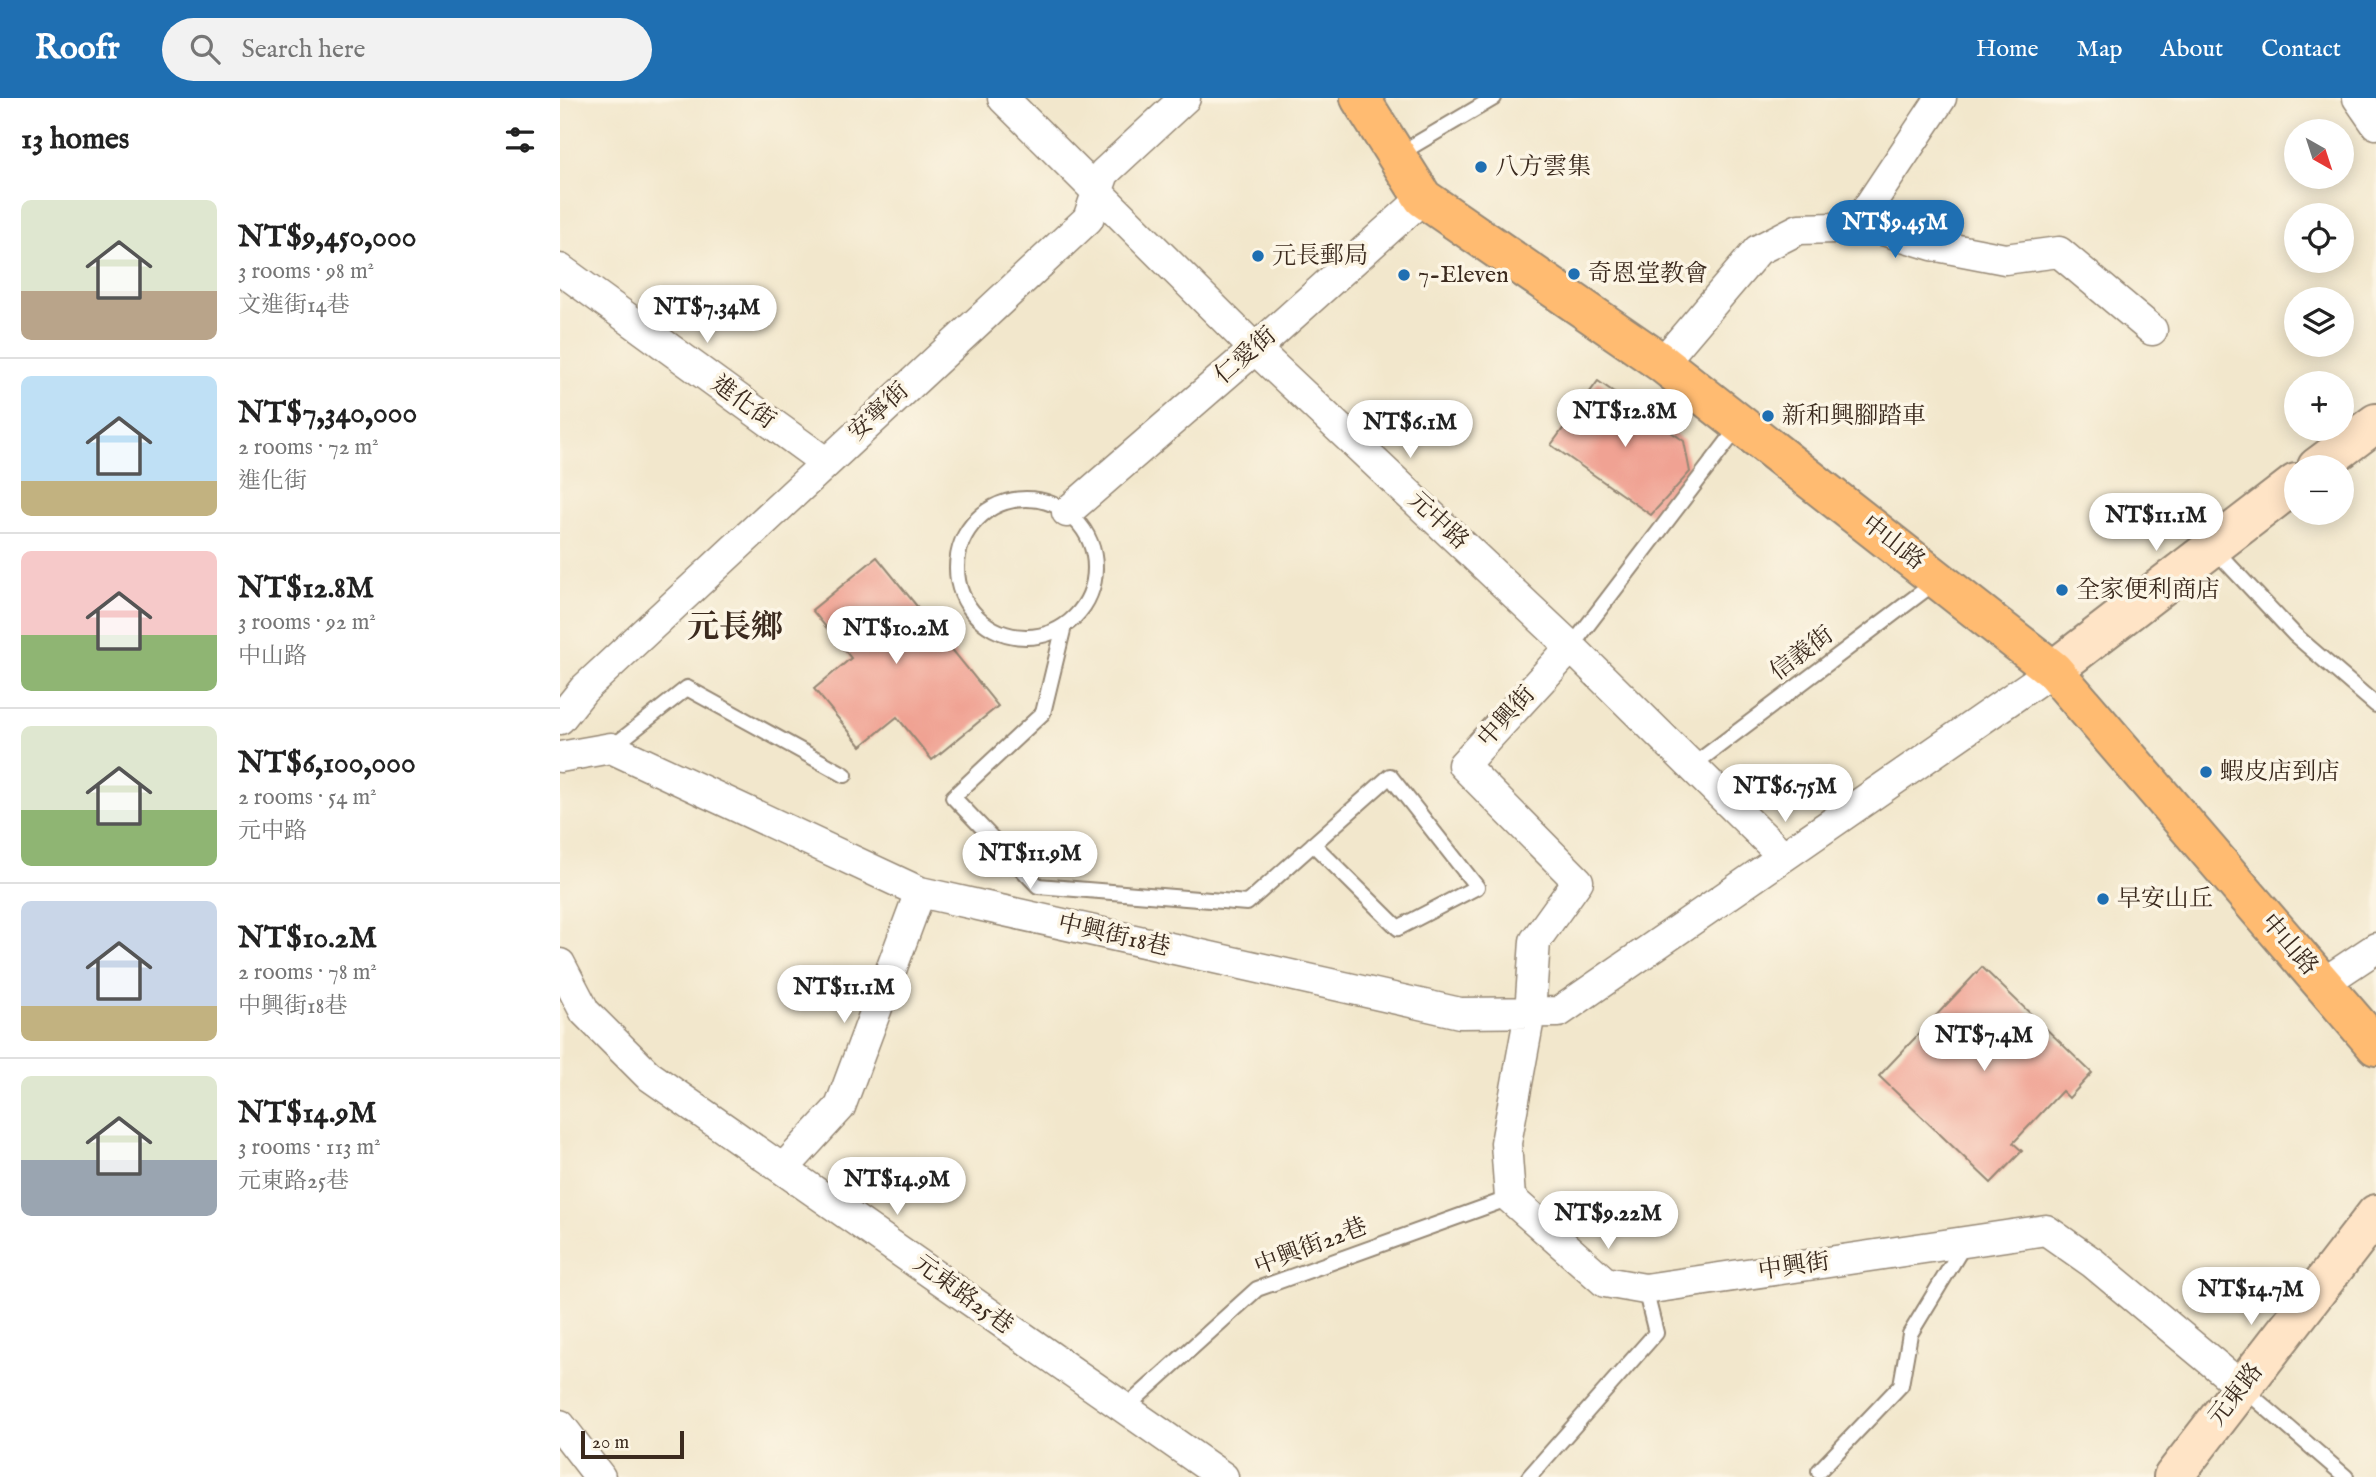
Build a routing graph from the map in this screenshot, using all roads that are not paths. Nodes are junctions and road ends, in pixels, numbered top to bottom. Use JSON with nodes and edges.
{"nodes":[{"id":1,"x":1003,"y":98,"type":"edge"},
{"id":2,"x":1185,"y":98,"type":"edge"},
{"id":3,"x":1360,"y":98,"type":"edge"},
{"id":4,"x":1494,"y":98,"type":"edge"},
{"id":5,"x":1941,"y":98,"type":"edge"},
{"id":6,"x":2358,"y":98,"type":"edge"},
{"id":7,"x":2376,"y":124,"type":"edge"},
{"id":8,"x":1396,"y":156,"type":"junction"},
{"id":9,"x":1098,"y":192,"type":"junction"},
{"id":10,"x":1423,"y":198,"type":"junction"},
{"id":11,"x":1855,"y":227,"type":"junction"},
{"id":12,"x":560,"y":269,"type":"edge"},
{"id":13,"x":2152,"y":330,"type":"dead end"},
{"id":14,"x":1255,"y":349,"type":"junction"},
{"id":15,"x":1661,"y":363,"type":"junction"},
{"id":16,"x":2376,"y":423,"type":"edge"},
{"id":17,"x":1741,"y":424,"type":"junction"},
{"id":18,"x":2333,"y":455,"type":"edge"},
{"id":19,"x":825,"y":462,"type":"junction"},
{"id":20,"x":2284,"y":492,"type":"edge"},
{"id":21,"x":1067,"y":512,"type":"junction"},
{"id":22,"x":2212,"y":547,"type":"junction"},
{"id":23,"x":1939,"y":579,"type":"junction"},
{"id":24,"x":1064,"y":626,"type":"junction"},
{"id":25,"x":1571,"y":647,"type":"junction"},
{"id":26,"x":2053,"y":670,"type":"junction"},
{"id":27,"x":2376,"y":705,"type":"edge"},
{"id":28,"x":560,"y":719,"type":"edge"},
{"id":29,"x":611,"y":748,"type":"junction"},
{"id":30,"x":560,"y":757,"type":"edge"},
{"id":31,"x":1692,"y":766,"type":"junction"},
{"id":32,"x":845,"y":775,"type":"dead end"},
{"id":33,"x":1313,"y":844,"type":"junction"},
{"id":34,"x":1783,"y":856,"type":"junction"},
{"id":35,"x":920,"y":892,"type":"junction"},
{"id":36,"x":2376,"y":948,"type":"edge"},
{"id":37,"x":560,"y":964,"type":"edge"},
{"id":38,"x":2322,"y":984,"type":"junction"},
{"id":39,"x":1530,"y":1013,"type":"junction"},
{"id":40,"x":2376,"y":1046,"type":"edge"},
{"id":41,"x":784,"y":1168,"type":"junction"},
{"id":42,"x":1510,"y":1198,"type":"junction"},
{"id":43,"x":2376,"y":1214,"type":"edge"},
{"id":44,"x":1966,"y":1242,"type":"junction"},
{"id":45,"x":1645,"y":1289,"type":"junction"},
{"id":46,"x":2242,"y":1387,"type":"junction"},
{"id":47,"x":1123,"y":1410,"type":"junction"},
{"id":48,"x":560,"y":1425,"type":"edge"},
{"id":49,"x":1819,"y":1471,"type":"dead end"},
{"id":50,"x":600,"y":1477,"type":"edge"},
{"id":51,"x":1223,"y":1477,"type":"edge"},
{"id":52,"x":1529,"y":1477,"type":"edge"},
{"id":53,"x":2173,"y":1477,"type":"edge"},
{"id":54,"x":2346,"y":1477,"type":"edge"}],
"edges":[{"from":1,"to":9,"type":"street","name":"元中路"},
{"from":2,"to":9,"type":"street","name":"安寧街"},
{"from":3,"to":8,"type":"main road","name":"中山路"},
{"from":4,"to":8,"type":"lane"},
{"from":5,"to":11,"type":"street"},
{"from":6,"to":7,"type":"street"},
{"from":8,"to":10,"type":"main road","name":"中山路"},
{"from":9,"to":14,"type":"street","name":"元中路"},
{"from":9,"to":19,"type":"street","name":"安寧街"},
{"from":10,"to":14,"type":"street","name":"仁愛街"},
{"from":10,"to":15,"type":"main road","name":"中山路"},
{"from":11,"to":13,"type":"street"},
{"from":11,"to":15,"type":"street"},
{"from":12,"to":19,"type":"street","name":"進化街"},
{"from":14,"to":21,"type":"street","name":"仁愛街"},
{"from":14,"to":25,"type":"street","name":"元中路"},
{"from":15,"to":17,"type":"main road","name":"中山路"},
{"from":16,"to":18,"type":"main road"},
{"from":17,"to":23,"type":"main road","name":"中山路"},
{"from":17,"to":25,"type":"lane","name":"中興街"},
{"from":19,"to":28,"type":"street","name":"安寧街"},
{"from":20,"to":22,"type":"main road"},
{"from":21,"to":24,"type":"lane"},
{"from":21,"to":24,"type":"lane"},
{"from":22,"to":26,"type":"main road"},
{"from":22,"to":27,"type":"lane"},
{"from":23,"to":26,"type":"main road","name":"中山路"},
{"from":23,"to":31,"type":"lane","name":"信義街"},
{"from":24,"to":33,"type":"lane"},
{"from":25,"to":31,"type":"street","name":"元中路"},
{"from":25,"to":39,"type":"street","name":"中興街"},
{"from":26,"to":34,"type":"street"},
{"from":26,"to":38,"type":"main road","name":"中山路"},
{"from":29,"to":30,"type":"street"},
{"from":29,"to":32,"type":"lane"},
{"from":29,"to":35,"type":"street","name":"中興街18巷"},
{"from":31,"to":34,"type":"street","name":"元中路"},
{"from":33,"to":33,"type":"lane"},
{"from":34,"to":39,"type":"street"},
{"from":35,"to":39,"type":"street","name":"中興街18巷"},
{"from":35,"to":41,"type":"street"},
{"from":36,"to":38,"type":"street"},
{"from":37,"to":41,"type":"street","name":"元東路25巷"},
{"from":38,"to":40,"type":"main road","name":"中山路"},
{"from":39,"to":42,"type":"street","name":"中興街"},
{"from":41,"to":47,"type":"street","name":"元東路25巷"},
{"from":42,"to":45,"type":"street","name":"中興街"},
{"from":42,"to":47,"type":"lane","name":"中興街22巷"},
{"from":43,"to":46,"type":"main road","name":"元東路"},
{"from":44,"to":45,"type":"street","name":"中興街"},
{"from":44,"to":46,"type":"street","name":"中興街"},
{"from":44,"to":49,"type":"lane"},
{"from":45,"to":52,"type":"lane"},
{"from":46,"to":53,"type":"main road","name":"元東路"},
{"from":46,"to":54,"type":"lane"},
{"from":47,"to":51,"type":"street","name":"元東路25巷"},
{"from":48,"to":50,"type":"street"}]}
